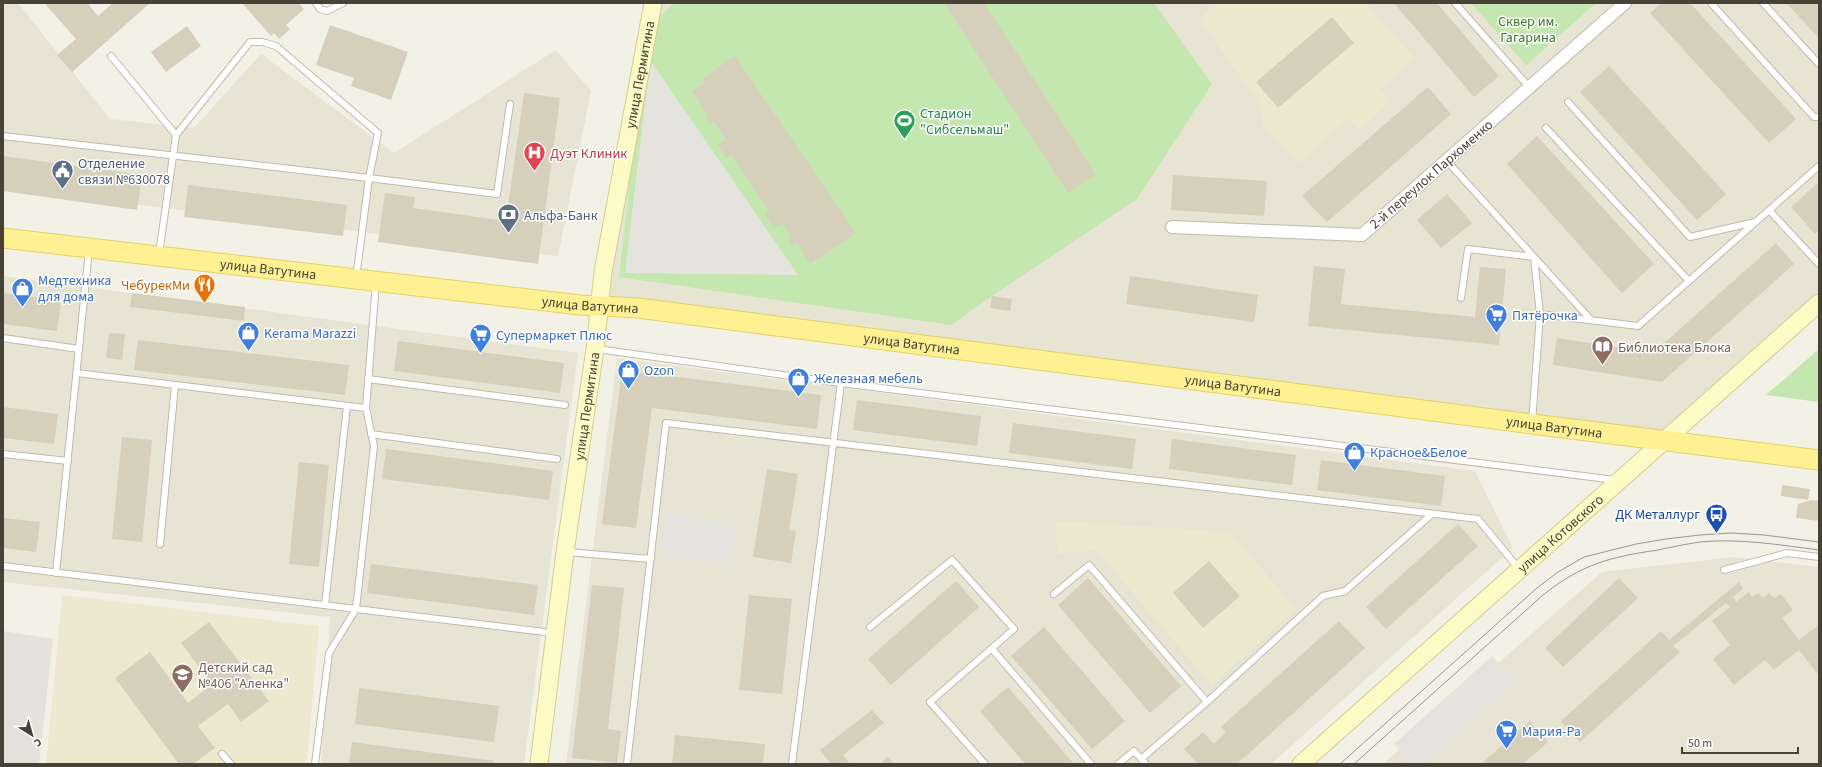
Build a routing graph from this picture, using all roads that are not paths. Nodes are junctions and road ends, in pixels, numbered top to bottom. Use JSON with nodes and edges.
{"nodes":[{"id":1,"x":316,"y":3,"type":"edge"},
{"id":2,"x":343,"y":3,"type":"edge"},
{"id":3,"x":653,"y":3,"type":"edge"},
{"id":4,"x":1455,"y":3,"type":"edge"},
{"id":5,"x":1625,"y":3,"type":"edge"},
{"id":6,"x":1711,"y":3,"type":"edge"},
{"id":7,"x":1763,"y":3,"type":"edge"},
{"id":8,"x":111,"y":56,"type":"dead end"},
{"id":9,"x":1819,"y":64,"type":"edge"},
{"id":10,"x":1530,"y":88,"type":"junction"},
{"id":11,"x":1568,"y":102,"type":"dead end"},
{"id":12,"x":510,"y":104,"type":"dead end"},
{"id":13,"x":1819,"y":117,"type":"edge"},
{"id":14,"x":1546,"y":128,"type":"dead end"},
{"id":15,"x":176,"y":134,"type":"junction"},
{"id":16,"x":3,"y":136,"type":"edge"},
{"id":17,"x":172,"y":156,"type":"junction"},
{"id":18,"x":1447,"y":161,"type":"junction"},
{"id":19,"x":1819,"y":166,"type":"edge"},
{"id":20,"x":369,"y":178,"type":"junction"},
{"id":21,"x":1769,"y":210,"type":"junction"},
{"id":22,"x":1756,"y":221,"type":"junction"},
{"id":23,"x":1172,"y":227,"type":"dead end"},
{"id":24,"x":3,"y":238,"type":"edge"},
{"id":25,"x":90,"y":248,"type":"junction"},
{"id":26,"x":159,"y":256,"type":"junction"},
{"id":27,"x":1534,"y":257,"type":"junction"},
{"id":28,"x":1819,"y":264,"type":"edge"},
{"id":29,"x":356,"y":279,"type":"junction"},
{"id":30,"x":376,"y":281,"type":"junction"},
{"id":31,"x":1689,"y":281,"type":"junction"},
{"id":32,"x":1461,"y":298,"type":"dead end"},
{"id":33,"x":1819,"y":303,"type":"edge"},
{"id":34,"x":600,"y":306,"type":"junction"},
{"id":35,"x":1540,"y":314,"type":"junction"},
{"id":36,"x":1591,"y":320,"type":"junction"},
{"id":37,"x":3,"y":338,"type":"edge"},
{"id":38,"x":79,"y":348,"type":"junction"},
{"id":39,"x":595,"y":349,"type":"junction"},
{"id":40,"x":77,"y":373,"type":"junction"},
{"id":41,"x":368,"y":379,"type":"junction"},
{"id":42,"x":841,"y":384,"type":"junction"},
{"id":43,"x":175,"y":385,"type":"junction"},
{"id":44,"x":565,"y":405,"type":"dead end"},
{"id":45,"x":347,"y":406,"type":"junction"},
{"id":46,"x":366,"y":408,"type":"junction"},
{"id":47,"x":1532,"y":424,"type":"junction"},
{"id":48,"x":371,"y":434,"type":"junction"},
{"id":49,"x":1666,"y":440,"type":"junction"},
{"id":50,"x":833,"y":443,"type":"junction"},
{"id":51,"x":3,"y":454,"type":"edge"},
{"id":52,"x":558,"y":459,"type":"dead end"},
{"id":53,"x":1819,"y":460,"type":"edge"},
{"id":54,"x":68,"y":461,"type":"junction"},
{"id":55,"x":1621,"y":480,"type":"junction"},
{"id":56,"x":1432,"y":514,"type":"junction"},
{"id":57,"x":160,"y":544,"type":"dead end"},
{"id":58,"x":565,"y":552,"type":"junction"},
{"id":59,"x":1819,"y":557,"type":"edge"},
{"id":60,"x":651,"y":559,"type":"junction"},
{"id":61,"x":3,"y":566,"type":"edge"},
{"id":62,"x":1521,"y":570,"type":"junction"},
{"id":63,"x":1724,"y":570,"type":"dead end"},
{"id":64,"x":56,"y":573,"type":"junction"},
{"id":65,"x":1054,"y":594,"type":"dead end"},
{"id":66,"x":325,"y":605,"type":"junction"},
{"id":67,"x":356,"y":609,"type":"junction"},
{"id":68,"x":870,"y":627,"type":"dead end"},
{"id":69,"x":555,"y":633,"type":"junction"},
{"id":70,"x":992,"y":649,"type":"junction"},
{"id":71,"x":1207,"y":702,"type":"junction"},
{"id":72,"x":222,"y":754,"type":"dead end"},
{"id":73,"x":1141,"y":759,"type":"junction"},
{"id":74,"x":231,"y":764,"type":"edge"},
{"id":75,"x":315,"y":764,"type":"edge"},
{"id":76,"x":539,"y":764,"type":"edge"},
{"id":77,"x":627,"y":764,"type":"edge"},
{"id":78,"x":792,"y":764,"type":"edge"},
{"id":79,"x":985,"y":764,"type":"edge"},
{"id":80,"x":1091,"y":764,"type":"edge"},
{"id":81,"x":1118,"y":764,"type":"edge"},
{"id":82,"x":1146,"y":764,"type":"edge"},
{"id":83,"x":1301,"y":764,"type":"edge"}],
"edges":[{"from":1,"to":2,"type":"lane"},
{"from":3,"to":34,"type":"street","name":"улица Пермитина"},
{"from":4,"to":10,"type":"lane"},
{"from":5,"to":10,"type":"street","name":"2-й переулок Пархоменко"},
{"from":6,"to":13,"type":"lane"},
{"from":7,"to":9,"type":"lane"},
{"from":8,"to":15,"type":"lane"},
{"from":10,"to":18,"type":"street","name":"2-й переулок Пархоменко"},
{"from":11,"to":22,"type":"lane"},
{"from":12,"to":20,"type":"lane"},
{"from":14,"to":31,"type":"lane"},
{"from":15,"to":17,"type":"lane"},
{"from":15,"to":20,"type":"lane"},
{"from":16,"to":17,"type":"lane"},
{"from":17,"to":20,"type":"lane"},
{"from":17,"to":26,"type":"lane"},
{"from":18,"to":23,"type":"street","name":"2-й переулок Пархоменко"},
{"from":18,"to":27,"type":"lane"},
{"from":19,"to":21,"type":"lane"},
{"from":20,"to":29,"type":"lane"},
{"from":21,"to":22,"type":"lane"},
{"from":21,"to":28,"type":"lane"},
{"from":22,"to":31,"type":"lane"},
{"from":24,"to":25,"type":"main road","name":"улица Ватутина"},
{"from":25,"to":26,"type":"main road","name":"улица Ватутина"},
{"from":25,"to":38,"type":"lane"},
{"from":26,"to":29,"type":"main road","name":"улица Ватутина"},
{"from":27,"to":32,"type":"lane"},
{"from":27,"to":35,"type":"lane"},
{"from":27,"to":36,"type":"lane"},
{"from":29,"to":30,"type":"main road","name":"улица Ватутина"},
{"from":30,"to":34,"type":"main road","name":"улица Ватутина"},
{"from":30,"to":41,"type":"lane"},
{"from":31,"to":36,"type":"lane"},
{"from":33,"to":49,"type":"street","name":"улица Котовского"},
{"from":34,"to":39,"type":"street","name":"улица Пермитина"},
{"from":34,"to":47,"type":"main road","name":"улица Ватутина"},
{"from":35,"to":36,"type":"lane"},
{"from":35,"to":47,"type":"lane"},
{"from":37,"to":38,"type":"lane"},
{"from":38,"to":40,"type":"lane"},
{"from":39,"to":42,"type":"lane"},
{"from":39,"to":58,"type":"street","name":"улица Пермитина"},
{"from":40,"to":43,"type":"lane"},
{"from":40,"to":54,"type":"lane"},
{"from":41,"to":44,"type":"lane"},
{"from":41,"to":46,"type":"lane"},
{"from":42,"to":50,"type":"lane"},
{"from":42,"to":55,"type":"lane"},
{"from":43,"to":45,"type":"lane"},
{"from":43,"to":57,"type":"lane"},
{"from":45,"to":46,"type":"lane"},
{"from":45,"to":66,"type":"lane"},
{"from":46,"to":48,"type":"lane"},
{"from":47,"to":49,"type":"main road","name":"улица Ватутина"},
{"from":48,"to":52,"type":"lane"},
{"from":48,"to":67,"type":"lane"},
{"from":49,"to":53,"type":"main road","name":"улица Ватутина"},
{"from":49,"to":55,"type":"street","name":"улица Котовского"},
{"from":50,"to":56,"type":"lane"},
{"from":50,"to":60,"type":"lane"},
{"from":50,"to":78,"type":"lane"},
{"from":51,"to":54,"type":"lane"},
{"from":54,"to":64,"type":"lane"},
{"from":55,"to":62,"type":"street","name":"улица Котовского"},
{"from":56,"to":62,"type":"lane"},
{"from":56,"to":71,"type":"lane"},
{"from":58,"to":60,"type":"lane"},
{"from":58,"to":69,"type":"street","name":"улица Пермитина"},
{"from":59,"to":63,"type":"lane"},
{"from":60,"to":77,"type":"lane"},
{"from":61,"to":64,"type":"lane"},
{"from":62,"to":83,"type":"street","name":"улица Котовского"},
{"from":64,"to":66,"type":"lane"},
{"from":65,"to":71,"type":"lane"},
{"from":66,"to":67,"type":"lane"},
{"from":67,"to":69,"type":"lane"},
{"from":67,"to":75,"type":"lane"},
{"from":68,"to":70,"type":"lane"},
{"from":69,"to":76,"type":"street","name":"улица Пермитина"},
{"from":70,"to":79,"type":"lane"},
{"from":70,"to":80,"type":"lane"},
{"from":71,"to":73,"type":"lane"},
{"from":72,"to":74,"type":"lane"},
{"from":73,"to":81,"type":"lane"},
{"from":73,"to":82,"type":"lane"}]}
